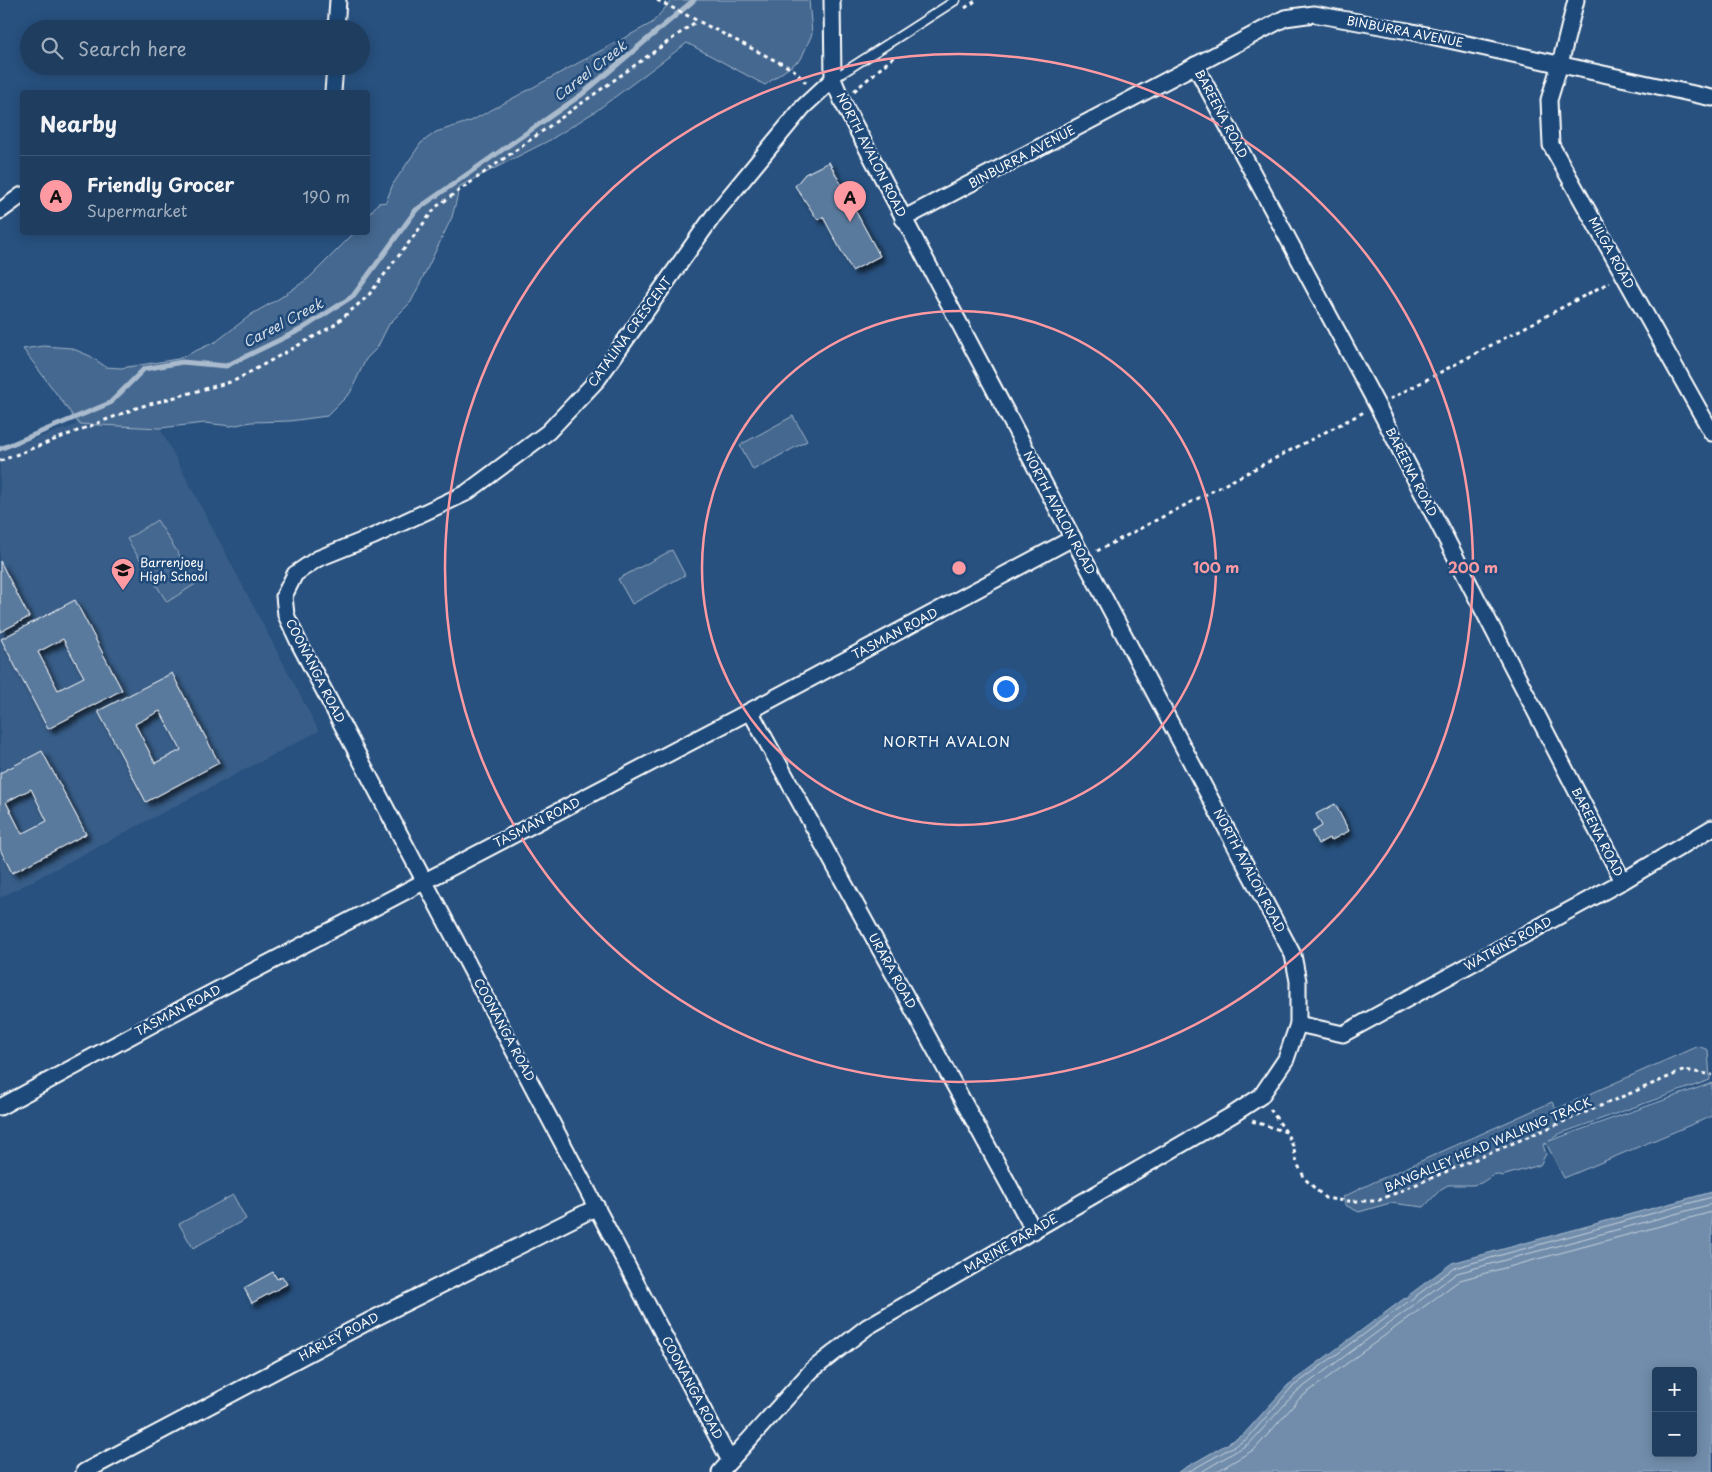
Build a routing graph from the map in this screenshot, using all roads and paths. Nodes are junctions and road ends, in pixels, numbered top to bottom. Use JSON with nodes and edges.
{"nodes":[{"id":1,"x":338,"y":0,"type":"edge"},
{"id":2,"x":657,"y":0,"type":"edge"},
{"id":3,"x":832,"y":0,"type":"edge"},
{"id":4,"x":956,"y":0,"type":"edge"},
{"id":5,"x":977,"y":0,"type":"edge"},
{"id":6,"x":1576,"y":0,"type":"edge"},
{"id":7,"x":962,"y":10,"type":"dead end"},
{"id":8,"x":337,"y":20,"type":"edge"},
{"id":9,"x":697,"y":21,"type":"junction"},
{"id":10,"x":900,"y":51,"type":"dead end"},
{"id":11,"x":1560,"y":64,"type":"junction"},
{"id":12,"x":1195,"y":65,"type":"junction"},
{"id":13,"x":334,"y":75,"type":"edge"},
{"id":14,"x":833,"y":79,"type":"junction"},
{"id":15,"x":333,"y":90,"type":"edge"},
{"id":16,"x":816,"y":94,"type":"junction"},
{"id":17,"x":1712,"y":98,"type":"edge"},
{"id":18,"x":843,"y":103,"type":"junction"},
{"id":19,"x":20,"y":196,"type":"edge"},
{"id":20,"x":0,"y":211,"type":"edge"},
{"id":21,"x":904,"y":219,"type":"junction"},
{"id":22,"x":1624,"y":275,"type":"junction"},
{"id":23,"x":1377,"y":405,"type":"junction"},
{"id":24,"x":1712,"y":433,"type":"edge"},
{"id":25,"x":0,"y":461,"type":"edge"},
{"id":26,"x":1073,"y":538,"type":"junction"},
{"id":27,"x":1083,"y":558,"type":"junction"},
{"id":28,"x":284,"y":596,"type":"joint"},
{"id":29,"x":750,"y":711,"type":"junction"},
{"id":30,"x":1712,"y":828,"type":"edge"},
{"id":31,"x":425,"y":880,"type":"junction"},
{"id":32,"x":1622,"y":881,"type":"junction"},
{"id":33,"x":1298,"y":1024,"type":"junction"},
{"id":34,"x":1712,"y":1076,"type":"edge"},
{"id":35,"x":1261,"y":1096,"type":"junction"},
{"id":36,"x":0,"y":1107,"type":"edge"},
{"id":37,"x":1232,"y":1115,"type":"junction"},
{"id":38,"x":1286,"y":1132,"type":"junction"},
{"id":39,"x":596,"y":1207,"type":"junction"},
{"id":40,"x":1034,"y":1231,"type":"junction"},
{"id":41,"x":725,"y":1466,"type":"edge"},
{"id":42,"x":84,"y":1472,"type":"edge"}],
"edges":[{"from":1,"to":8,"type":"street"},
{"from":2,"to":9,"type":"path"},
{"from":3,"to":14,"type":"street","name":"NORTH AVALON ROAD"},
{"from":4,"to":14,"type":"lane"},
{"from":5,"to":7,"type":"path"},
{"from":6,"to":11,"type":"street","name":"MILGA ROAD"},
{"from":9,"to":16,"type":"path"},
{"from":9,"to":25,"type":"path"},
{"from":10,"to":18,"type":"path"},
{"from":11,"to":12,"type":"street","name":"BINBURRA AVENUE"},
{"from":11,"to":17,"type":"street","name":"BINBURRA AVENUE"},
{"from":11,"to":22,"type":"street","name":"MILGA ROAD"},
{"from":12,"to":21,"type":"street","name":"BINBURRA AVENUE"},
{"from":12,"to":23,"type":"street","name":"BAREENA ROAD"},
{"from":13,"to":15,"type":"street"},
{"from":14,"to":16,"type":"street","name":"CATALINA CRESCENT"},
{"from":14,"to":18,"type":"street","name":"NORTH AVALON ROAD"},
{"from":16,"to":28,"type":"street","name":"CATALINA CRESCENT"},
{"from":18,"to":21,"type":"street","name":"NORTH AVALON ROAD"},
{"from":19,"to":20,"type":"street"},
{"from":21,"to":26,"type":"street","name":"NORTH AVALON ROAD"},
{"from":22,"to":23,"type":"path"},
{"from":22,"to":24,"type":"street","name":"MILGA ROAD"},
{"from":23,"to":27,"type":"path"},
{"from":23,"to":32,"type":"street","name":"BAREENA ROAD"},
{"from":26,"to":27,"type":"street","name":"NORTH AVALON ROAD"},
{"from":26,"to":29,"type":"street","name":"TASMAN ROAD"},
{"from":27,"to":33,"type":"street","name":"NORTH AVALON ROAD"},
{"from":28,"to":31,"type":"street","name":"COONANGA ROAD"},
{"from":29,"to":31,"type":"street","name":"TASMAN ROAD"},
{"from":29,"to":40,"type":"street","name":"URARA ROAD"},
{"from":30,"to":32,"type":"street","name":"WATKINS ROAD"},
{"from":31,"to":36,"type":"street","name":"TASMAN ROAD"},
{"from":31,"to":39,"type":"street","name":"COONANGA ROAD"},
{"from":32,"to":33,"type":"street","name":"WATKINS ROAD"},
{"from":33,"to":35,"type":"street","name":"MARINE PARADE"},
{"from":34,"to":38,"type":"path","name":"BANGALLEY HEAD WALKING TRACK"},
{"from":35,"to":37,"type":"street","name":"MARINE PARADE"},
{"from":35,"to":38,"type":"path","name":"BANGALLEY HEAD WALKING TRACK"},
{"from":37,"to":38,"type":"path"},
{"from":37,"to":40,"type":"street","name":"MARINE PARADE"},
{"from":39,"to":41,"type":"street","name":"COONANGA ROAD"},
{"from":39,"to":42,"type":"street","name":"HARLEY ROAD"},
{"from":40,"to":41,"type":"street","name":"MARINE PARADE"}]}
